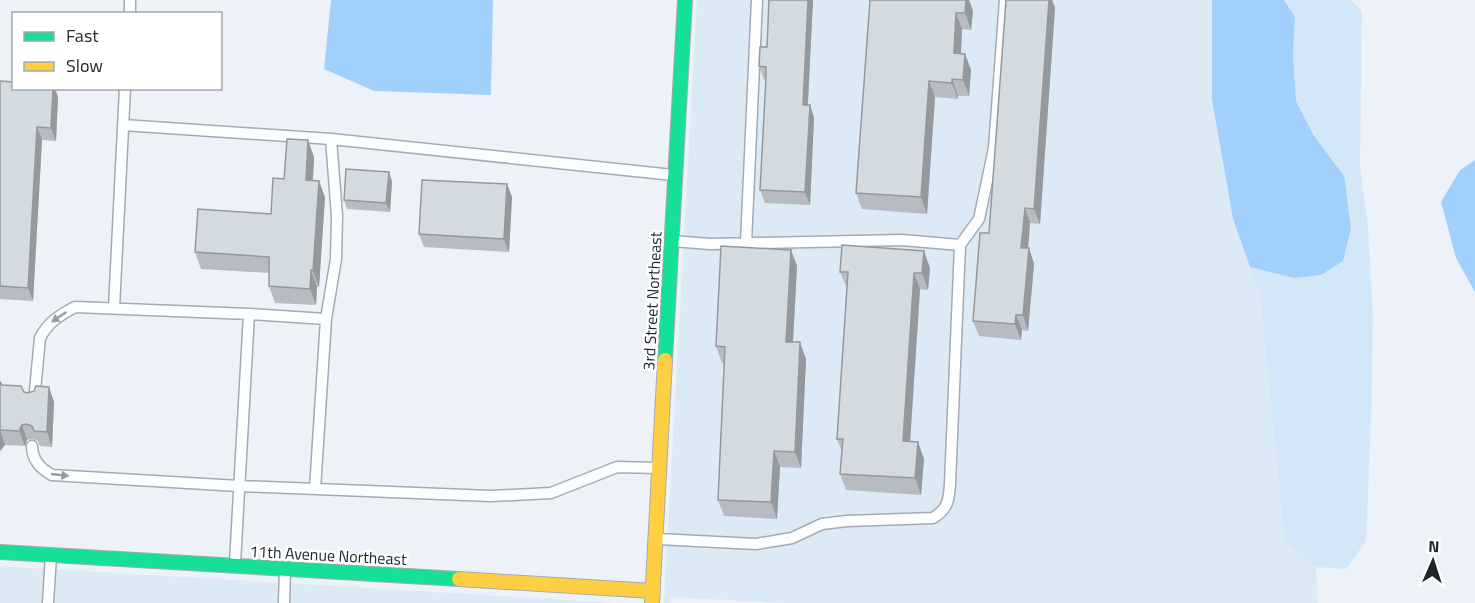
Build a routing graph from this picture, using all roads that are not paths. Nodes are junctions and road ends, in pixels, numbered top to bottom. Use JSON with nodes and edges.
{"nodes":[{"id":1,"x":685,"y":0,"type":"edge"},
{"id":2,"x":758,"y":0,"type":"edge"},
{"id":3,"x":1005,"y":0,"type":"edge"},
{"id":4,"x":125,"y":90,"type":"edge"},
{"id":5,"x":123,"y":125,"type":"junction"},
{"id":6,"x":331,"y":139,"type":"junction"},
{"id":7,"x":676,"y":176,"type":"junction"},
{"id":8,"x":672,"y":241,"type":"junction"},
{"id":9,"x":746,"y":243,"type":"junction"},
{"id":10,"x":960,"y":245,"type":"junction"},
{"id":11,"x":114,"y":308,"type":"junction"},
{"id":12,"x":249,"y":315,"type":"junction"},
{"id":13,"x":326,"y":318,"type":"junction"},
{"id":14,"x":34,"y":401,"type":"edge"},
{"id":15,"x":32,"y":446,"type":"edge"},
{"id":16,"x":660,"y":468,"type":"junction"},
{"id":17,"x":239,"y":486,"type":"junction"},
{"id":18,"x":315,"y":489,"type":"junction"},
{"id":19,"x":656,"y":539,"type":"junction"},
{"id":20,"x":0,"y":552,"type":"edge"},
{"id":21,"x":51,"y":555,"type":"junction"},
{"id":22,"x":235,"y":566,"type":"junction"},
{"id":23,"x":285,"y":569,"type":"junction"},
{"id":24,"x":653,"y":597,"type":"edge"},
{"id":25,"x":48,"y":603,"type":"edge"},
{"id":26,"x":284,"y":603,"type":"edge"}],
"edges":[{"from":1,"to":7,"type":"street","name":"3rd Street Northeast"},
{"from":2,"to":9,"type":"lane"},
{"from":3,"to":10,"type":"lane"},
{"from":4,"to":5,"type":"lane"},
{"from":5,"to":6,"type":"lane"},
{"from":5,"to":11,"type":"lane"},
{"from":6,"to":7,"type":"lane"},
{"from":6,"to":13,"type":"lane"},
{"from":7,"to":8,"type":"street","name":"3rd Street Northeast"},
{"from":8,"to":9,"type":"lane"},
{"from":8,"to":16,"type":"street","name":"3rd Street Northeast"},
{"from":9,"to":10,"type":"lane"},
{"from":10,"to":19,"type":"lane"},
{"from":11,"to":12,"type":"lane"},
{"from":11,"to":14,"type":"lane","one_way":true},
{"from":12,"to":13,"type":"lane"},
{"from":12,"to":17,"type":"lane"},
{"from":13,"to":18,"type":"lane"},
{"from":15,"to":17,"type":"lane","one_way":true},
{"from":16,"to":18,"type":"lane"},
{"from":16,"to":19,"type":"street","name":"3rd Street Northeast"},
{"from":17,"to":18,"type":"lane"},
{"from":17,"to":22,"type":"lane"},
{"from":19,"to":24,"type":"street","name":"3rd Street Northeast"},
{"from":20,"to":21,"type":"street","name":"11th Avenue Northeast"},
{"from":21,"to":22,"type":"street","name":"11th Avenue Northeast"},
{"from":21,"to":25,"type":"lane"},
{"from":22,"to":23,"type":"street","name":"11th Avenue Northeast"},
{"from":23,"to":24,"type":"street","name":"11th Avenue Northeast"},
{"from":23,"to":26,"type":"lane"}]}
